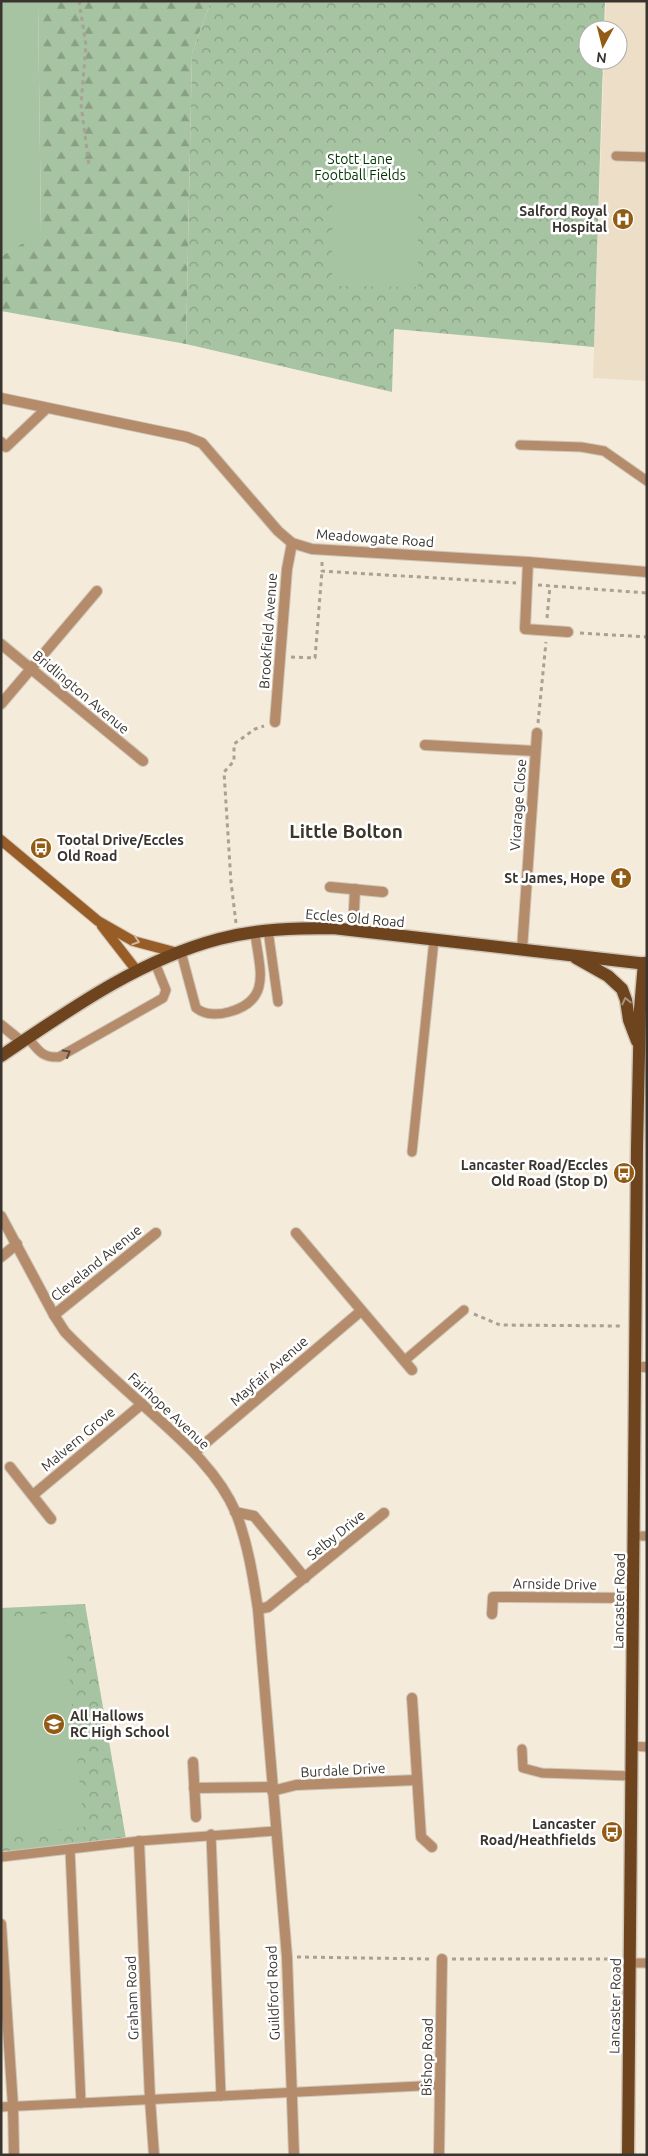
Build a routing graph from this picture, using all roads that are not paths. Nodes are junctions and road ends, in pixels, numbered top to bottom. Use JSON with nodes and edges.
{"nodes":[{"id":1,"x":616,"y":156,"type":"dead end"},
{"id":2,"x":647,"y":157,"type":"edge"},
{"id":3,"x":1,"y":398,"type":"edge"},
{"id":4,"x":47,"y":408,"type":"junction"},
{"id":5,"x":1,"y":442,"type":"edge"},
{"id":6,"x":520,"y":445,"type":"dead end"},
{"id":7,"x":647,"y":481,"type":"edge"},
{"id":8,"x":292,"y":543,"type":"junction"},
{"id":9,"x":528,"y":562,"type":"junction"},
{"id":10,"x":647,"y":572,"type":"edge"},
{"id":11,"x":97,"y":591,"type":"dead end"},
{"id":12,"x":568,"y":632,"type":"road end"},
{"id":13,"x":1,"y":644,"type":"edge"},
{"id":14,"x":32,"y":668,"type":"junction"},
{"id":15,"x":1,"y":704,"type":"edge"},
{"id":16,"x":275,"y":722,"type":"road end"},
{"id":17,"x":538,"y":733,"type":"road end"},
{"id":18,"x":425,"y":745,"type":"dead end"},
{"id":19,"x":535,"y":751,"type":"junction"},
{"id":20,"x":143,"y":761,"type":"dead end"},
{"id":21,"x":1,"y":840,"type":"edge"},
{"id":22,"x":330,"y":887,"type":"dead end"},
{"id":23,"x":356,"y":889,"type":"junction"},
{"id":24,"x":383,"y":892,"type":"dead end"},
{"id":25,"x":98,"y":921,"type":"junction"},
{"id":26,"x":268,"y":930,"type":"junction"},
{"id":27,"x":353,"y":930,"type":"junction"},
{"id":28,"x":254,"y":933,"type":"junction"},
{"id":29,"x":434,"y":940,"type":"junction"},
{"id":30,"x":522,"y":950,"type":"junction"},
{"id":31,"x":179,"y":952,"type":"junction"},
{"id":32,"x":572,"y":956,"type":"junction"},
{"id":33,"x":155,"y":963,"type":"junction"},
{"id":34,"x":645,"y":964,"type":"edge"},
{"id":35,"x":137,"y":971,"type":"junction"},
{"id":36,"x":278,"y":1002,"type":"dead end"},
{"id":37,"x":1,"y":1025,"type":"edge"},
{"id":38,"x":25,"y":1040,"type":"junction"},
{"id":39,"x":639,"y":1048,"type":"junction"},
{"id":40,"x":1,"y":1056,"type":"edge"},
{"id":41,"x":412,"y":1152,"type":"dead end"},
{"id":42,"x":1,"y":1216,"type":"edge"},
{"id":43,"x":296,"y":1233,"type":"dead end"},
{"id":44,"x":156,"y":1234,"type":"dead end"},
{"id":45,"x":17,"y":1244,"type":"junction"},
{"id":46,"x":1,"y":1257,"type":"edge"},
{"id":47,"x":361,"y":1310,"type":"junction"},
{"id":48,"x":464,"y":1310,"type":"road end"},
{"id":49,"x":54,"y":1315,"type":"junction"},
{"id":50,"x":404,"y":1361,"type":"junction"},
{"id":51,"x":642,"y":1367,"type":"edge"},
{"id":52,"x":412,"y":1370,"type":"dead end"},
{"id":53,"x":142,"y":1404,"type":"junction"},
{"id":54,"x":195,"y":1452,"type":"junction"},
{"id":55,"x":10,"y":1466,"type":"dead end"},
{"id":56,"x":33,"y":1495,"type":"junction"},
{"id":57,"x":235,"y":1512,"type":"junction"},
{"id":58,"x":384,"y":1513,"type":"dead end"},
{"id":59,"x":51,"y":1519,"type":"dead end"},
{"id":60,"x":641,"y":1536,"type":"edge"},
{"id":61,"x":305,"y":1578,"type":"junction"},
{"id":62,"x":634,"y":1598,"type":"junction"},
{"id":63,"x":258,"y":1609,"type":"junction"},
{"id":64,"x":492,"y":1614,"type":"dead end"},
{"id":65,"x":412,"y":1698,"type":"dead end"},
{"id":66,"x":632,"y":1746,"type":"junction"},
{"id":67,"x":647,"y":1747,"type":"edge"},
{"id":68,"x":522,"y":1749,"type":"dead end"},
{"id":69,"x":193,"y":1762,"type":"dead end"},
{"id":70,"x":632,"y":1776,"type":"junction"},
{"id":71,"x":416,"y":1780,"type":"junction"},
{"id":72,"x":194,"y":1788,"type":"junction"},
{"id":73,"x":272,"y":1789,"type":"junction"},
{"id":74,"x":196,"y":1817,"type":"dead end"},
{"id":75,"x":276,"y":1831,"type":"junction"},
{"id":76,"x":211,"y":1834,"type":"junction"},
{"id":77,"x":139,"y":1841,"type":"junction"},
{"id":78,"x":432,"y":1847,"type":"dead end"},
{"id":79,"x":70,"y":1849,"type":"junction"},
{"id":80,"x":1,"y":1857,"type":"edge"},
{"id":81,"x":1,"y":1924,"type":"edge"},
{"id":82,"x":442,"y":1960,"type":"road end"},
{"id":83,"x":631,"y":1961,"type":"junction"},
{"id":84,"x":647,"y":1963,"type":"edge"},
{"id":85,"x":440,"y":2086,"type":"junction"},
{"id":86,"x":290,"y":2094,"type":"junction"},
{"id":87,"x":221,"y":2096,"type":"junction"},
{"id":88,"x":150,"y":2099,"type":"junction"},
{"id":89,"x":81,"y":2103,"type":"junction"},
{"id":90,"x":13,"y":2106,"type":"junction"},
{"id":91,"x":1,"y":2107,"type":"edge"},
{"id":92,"x":14,"y":2155,"type":"edge"},
{"id":93,"x":154,"y":2155,"type":"edge"},
{"id":94,"x":294,"y":2155,"type":"edge"},
{"id":95,"x":438,"y":2155,"type":"edge"},
{"id":96,"x":628,"y":2155,"type":"edge"}],
"edges":[{"from":1,"to":2,"type":"lane"},
{"from":3,"to":4,"type":"street","name":"Meadowgate Road"},
{"from":4,"to":5,"type":"street"},
{"from":4,"to":8,"type":"street","name":"Meadowgate Road"},
{"from":6,"to":7,"type":"lane"},
{"from":8,"to":9,"type":"street","name":"Meadowgate Road"},
{"from":8,"to":16,"type":"street","name":"Brookfield Avenue"},
{"from":9,"to":10,"type":"street","name":"Meadowgate Road"},
{"from":9,"to":12,"type":"street"},
{"from":11,"to":14,"type":"street"},
{"from":13,"to":14,"type":"street","name":"Bridlington Avenue"},
{"from":14,"to":15,"type":"street"},
{"from":14,"to":20,"type":"street","name":"Bridlington Avenue"},
{"from":17,"to":19,"type":"street","name":"Vicarage Close"},
{"from":18,"to":19,"type":"street","name":"Vicarage Close"},
{"from":19,"to":30,"type":"street","name":"Vicarage Close"},
{"from":21,"to":25,"type":"street"},
{"from":22,"to":23,"type":"street"},
{"from":23,"to":24,"type":"street"},
{"from":23,"to":27,"type":"street"},
{"from":25,"to":31,"type":"street","one_way":true},
{"from":25,"to":35,"type":"street"},
{"from":26,"to":27,"type":"main road","name":"Eccles Old Road"},
{"from":26,"to":28,"type":"main road","name":"Eccles Old Road"},
{"from":26,"to":36,"type":"lane"},
{"from":27,"to":29,"type":"main road","name":"Eccles Old Road"},
{"from":28,"to":31,"type":"main road","name":"Eccles Old Road"},
{"from":28,"to":31,"type":"lane"},
{"from":29,"to":30,"type":"main road","name":"Eccles Old Road"},
{"from":29,"to":41,"type":"lane"},
{"from":30,"to":32,"type":"main road","name":"Eccles Old Road"},
{"from":31,"to":33,"type":"main road","name":"Eccles Old Road"},
{"from":32,"to":34,"type":"main road","name":"Eccles Old Road"},
{"from":39,"to":32,"type":"main road","name":"Lancaster Road","one_way":true},
{"from":33,"to":35,"type":"main road","name":"Eccles Old Road"},
{"from":38,"to":33,"type":"lane","one_way":true},
{"from":34,"to":39,"type":"main road","name":"Lancaster Road"},
{"from":35,"to":38,"type":"main road","name":"Eccles Old Road"},
{"from":37,"to":38,"type":"street"},
{"from":38,"to":40,"type":"main road","name":"Eccles Old Road"},
{"from":39,"to":51,"type":"main road","name":"Lancaster Road"},
{"from":42,"to":45,"type":"street","name":"Fairhope Avenue"},
{"from":43,"to":47,"type":"street"},
{"from":44,"to":49,"type":"street","name":"Cleveland Avenue"},
{"from":45,"to":46,"type":"street"},
{"from":45,"to":49,"type":"street","name":"Fairhope Avenue"},
{"from":47,"to":50,"type":"street"},
{"from":47,"to":54,"type":"street","name":"Mayfair Avenue"},
{"from":48,"to":50,"type":"lane"},
{"from":49,"to":53,"type":"street","name":"Fairhope Avenue"},
{"from":50,"to":52,"type":"street"},
{"from":51,"to":60,"type":"main road","name":"Lancaster Road"},
{"from":53,"to":54,"type":"street","name":"Fairhope Avenue"},
{"from":53,"to":56,"type":"street","name":"Malvern Grove"},
{"from":54,"to":57,"type":"street","name":"Fairhope Avenue"},
{"from":55,"to":56,"type":"street"},
{"from":56,"to":59,"type":"street"},
{"from":57,"to":61,"type":"street","name":"Selby Drive"},
{"from":57,"to":63,"type":"street","name":"Fairhope Avenue"},
{"from":58,"to":61,"type":"street","name":"Selby Drive"},
{"from":60,"to":62,"type":"main road","name":"Lancaster Road"},
{"from":61,"to":63,"type":"street","name":"Selby Drive"},
{"from":62,"to":64,"type":"street","name":"Arnside Drive"},
{"from":62,"to":66,"type":"main road","name":"Lancaster Road"},
{"from":63,"to":73,"type":"street","name":"Fairhope Avenue"},
{"from":65,"to":71,"type":"street"},
{"from":66,"to":67,"type":"lane"},
{"from":66,"to":70,"type":"main road","name":"Lancaster Road"},
{"from":68,"to":70,"type":"lane"},
{"from":69,"to":72,"type":"street"},
{"from":70,"to":83,"type":"main road","name":"Lancaster Road"},
{"from":71,"to":73,"type":"street","name":"Burdale Drive"},
{"from":71,"to":78,"type":"street"},
{"from":72,"to":73,"type":"street","name":"Burdale Drive"},
{"from":72,"to":74,"type":"street"},
{"from":73,"to":75,"type":"street","name":"Fairhope Avenue"},
{"from":75,"to":76,"type":"lane"},
{"from":75,"to":86,"type":"street","name":"Guildford Road"},
{"from":76,"to":77,"type":"lane"},
{"from":76,"to":87,"type":"lane"},
{"from":77,"to":79,"type":"lane"},
{"from":77,"to":88,"type":"street","name":"Graham Road"},
{"from":79,"to":80,"type":"lane"},
{"from":79,"to":89,"type":"lane"},
{"from":81,"to":90,"type":"street"},
{"from":82,"to":85,"type":"street","name":"Bishop Road"},
{"from":83,"to":84,"type":"lane"},
{"from":83,"to":96,"type":"main road","name":"Lancaster Road"},
{"from":85,"to":86,"type":"lane"},
{"from":85,"to":95,"type":"street","name":"Bishop Road"},
{"from":86,"to":87,"type":"lane"},
{"from":86,"to":94,"type":"street","name":"Guildford Road"},
{"from":87,"to":88,"type":"lane"},
{"from":88,"to":89,"type":"lane"},
{"from":88,"to":93,"type":"street","name":"Graham Road"},
{"from":89,"to":90,"type":"lane"},
{"from":90,"to":91,"type":"lane"},
{"from":90,"to":92,"type":"street"}]}
